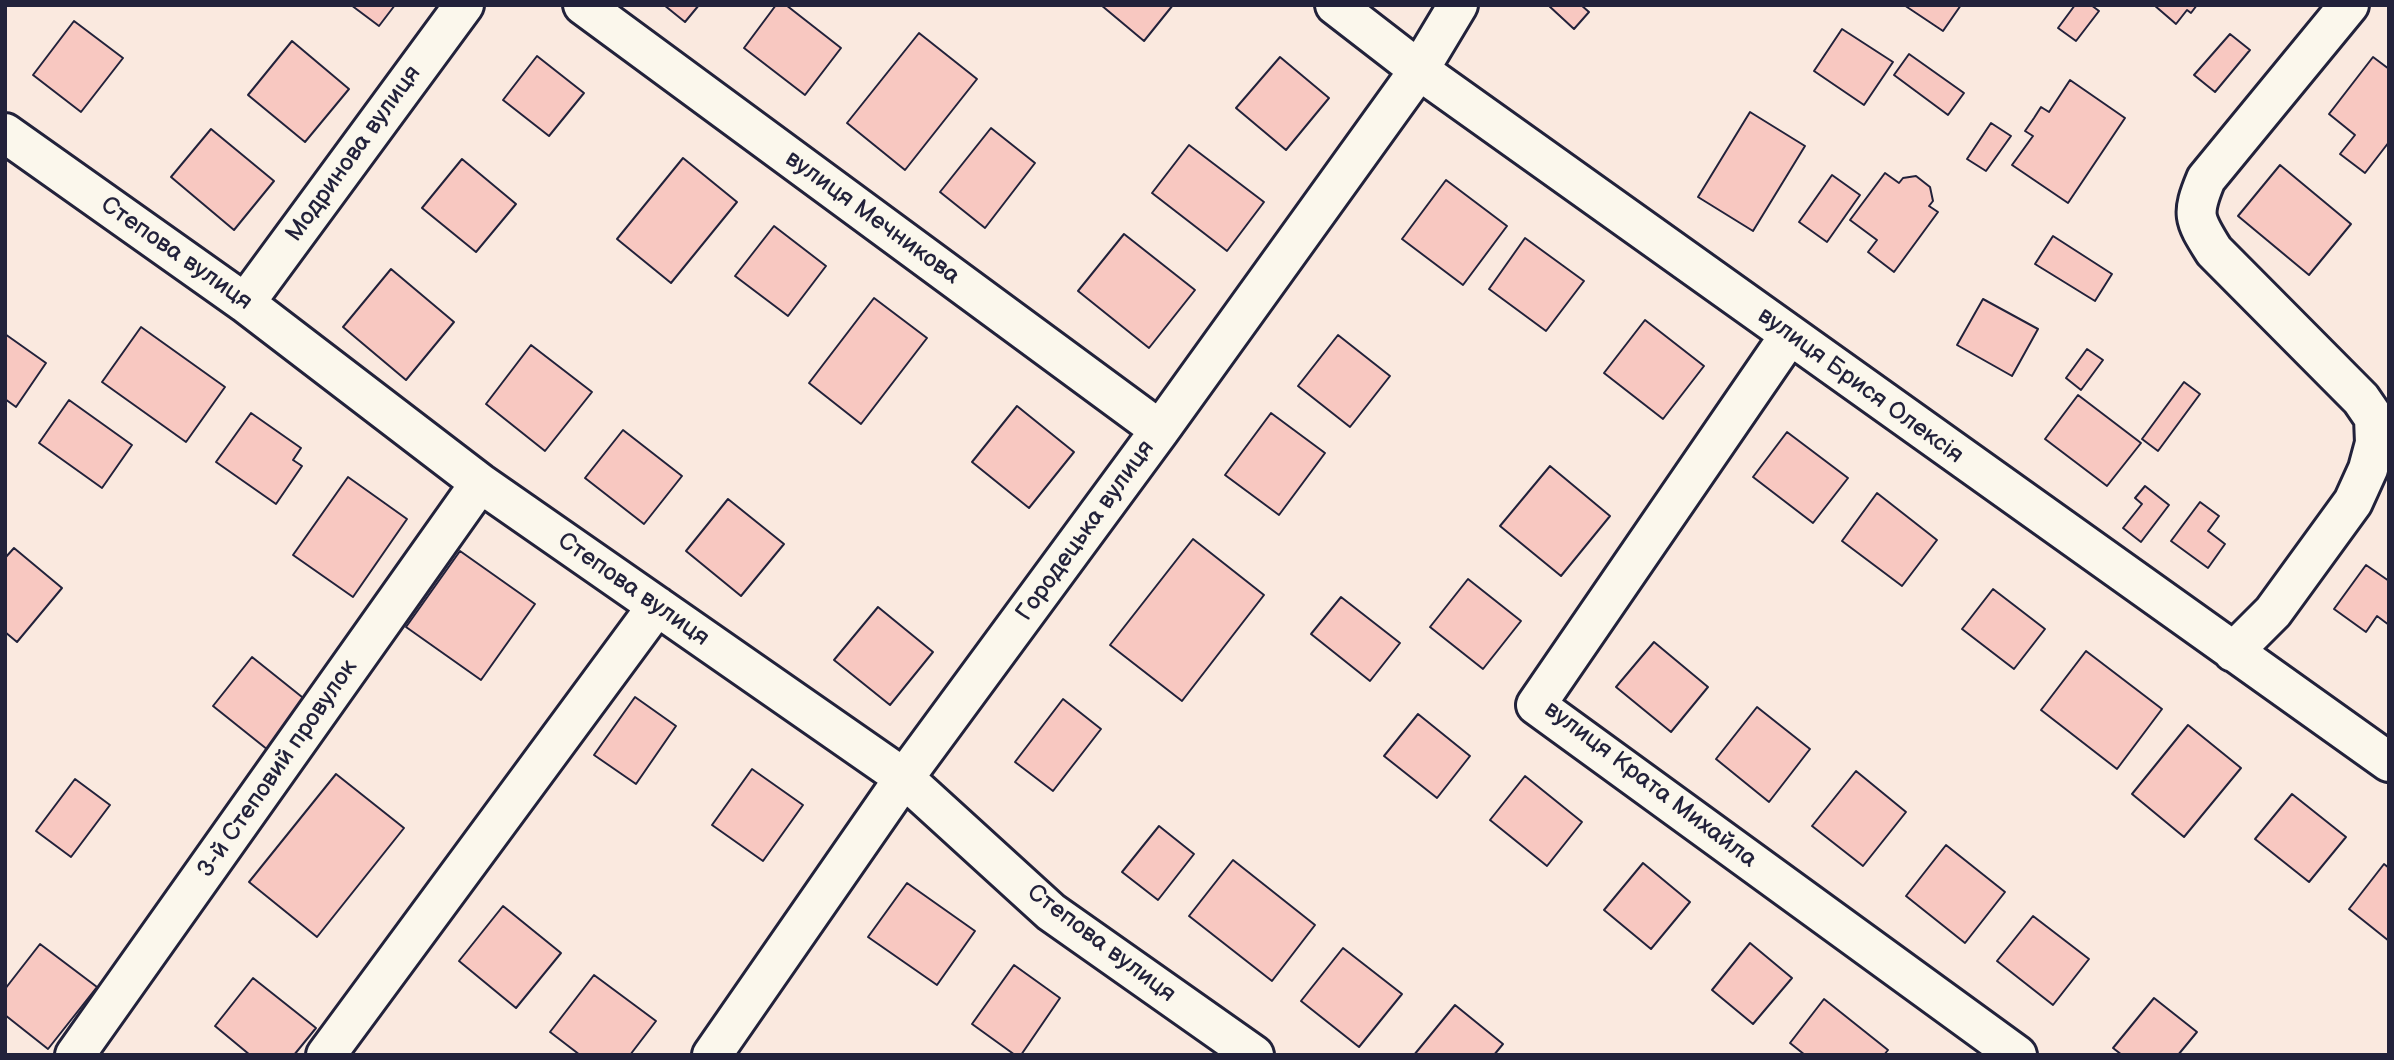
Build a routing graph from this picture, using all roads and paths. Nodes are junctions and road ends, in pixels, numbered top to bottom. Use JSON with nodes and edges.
{"nodes":[{"id":1,"x":464,"y":5,"type":"edge"},
{"id":2,"x":583,"y":5,"type":"edge"},
{"id":3,"x":1335,"y":5,"type":"edge"},
{"id":4,"x":1458,"y":5,"type":"edge"},
{"id":5,"x":2349,"y":5,"type":"edge"},
{"id":6,"x":1419,"y":70,"type":"junction"},
{"id":7,"x":5,"y":133,"type":"edge"},
{"id":8,"x":245,"y":303,"type":"junction"},
{"id":9,"x":1789,"y":335,"type":"junction"},
{"id":10,"x":2381,"y":411,"type":"edge"},
{"id":11,"x":1160,"y":430,"type":"junction"},
{"id":12,"x":480,"y":483,"type":"junction"},
{"id":13,"x":657,"y":606,"type":"junction"},
{"id":14,"x":2233,"y":652,"type":"junction"},
{"id":15,"x":2389,"y":762,"type":"edge"},
{"id":16,"x":904,"y":778,"type":"junction"},
{"id":17,"x":75,"y":1055,"type":"edge"},
{"id":18,"x":326,"y":1055,"type":"edge"},
{"id":19,"x":712,"y":1055,"type":"edge"},
{"id":20,"x":1254,"y":1055,"type":"edge"},
{"id":21,"x":2017,"y":1055,"type":"edge"}],
"edges":[{"from":1,"to":8,"type":"street","name":"Модринова вулиця"},
{"from":2,"to":11,"type":"street","name":"вулиця Мечникова"},
{"from":3,"to":6,"type":"street","name":"вулиця Брися Олексія"},
{"from":4,"to":6,"type":"street","name":"Городецька вулиця"},
{"from":5,"to":10,"type":"street"},
{"from":6,"to":9,"type":"street","name":"вулиця Брися Олексія"},
{"from":6,"to":11,"type":"street","name":"Городецька вулиця"},
{"from":7,"to":8,"type":"street","name":"Степова вулиця"},
{"from":8,"to":12,"type":"street","name":"Степова вулиця"},
{"from":9,"to":14,"type":"street","name":"вулиця Брися Олексія"},
{"from":9,"to":21,"type":"street","name":"вулиця Крата Михайла"},
{"from":10,"to":14,"type":"street"},
{"from":11,"to":16,"type":"street","name":"Городецька вулиця"},
{"from":12,"to":13,"type":"street","name":"Степова вулиця"},
{"from":12,"to":17,"type":"street","name":"3-й Степовий провулок"},
{"from":13,"to":16,"type":"street","name":"Степова вулиця"},
{"from":13,"to":18,"type":"street"},
{"from":14,"to":15,"type":"street","name":"вулиця Брися Олексія"},
{"from":16,"to":19,"type":"street","name":"Городецька вулиця"},
{"from":16,"to":20,"type":"street","name":"Степова вулиця"}]}
